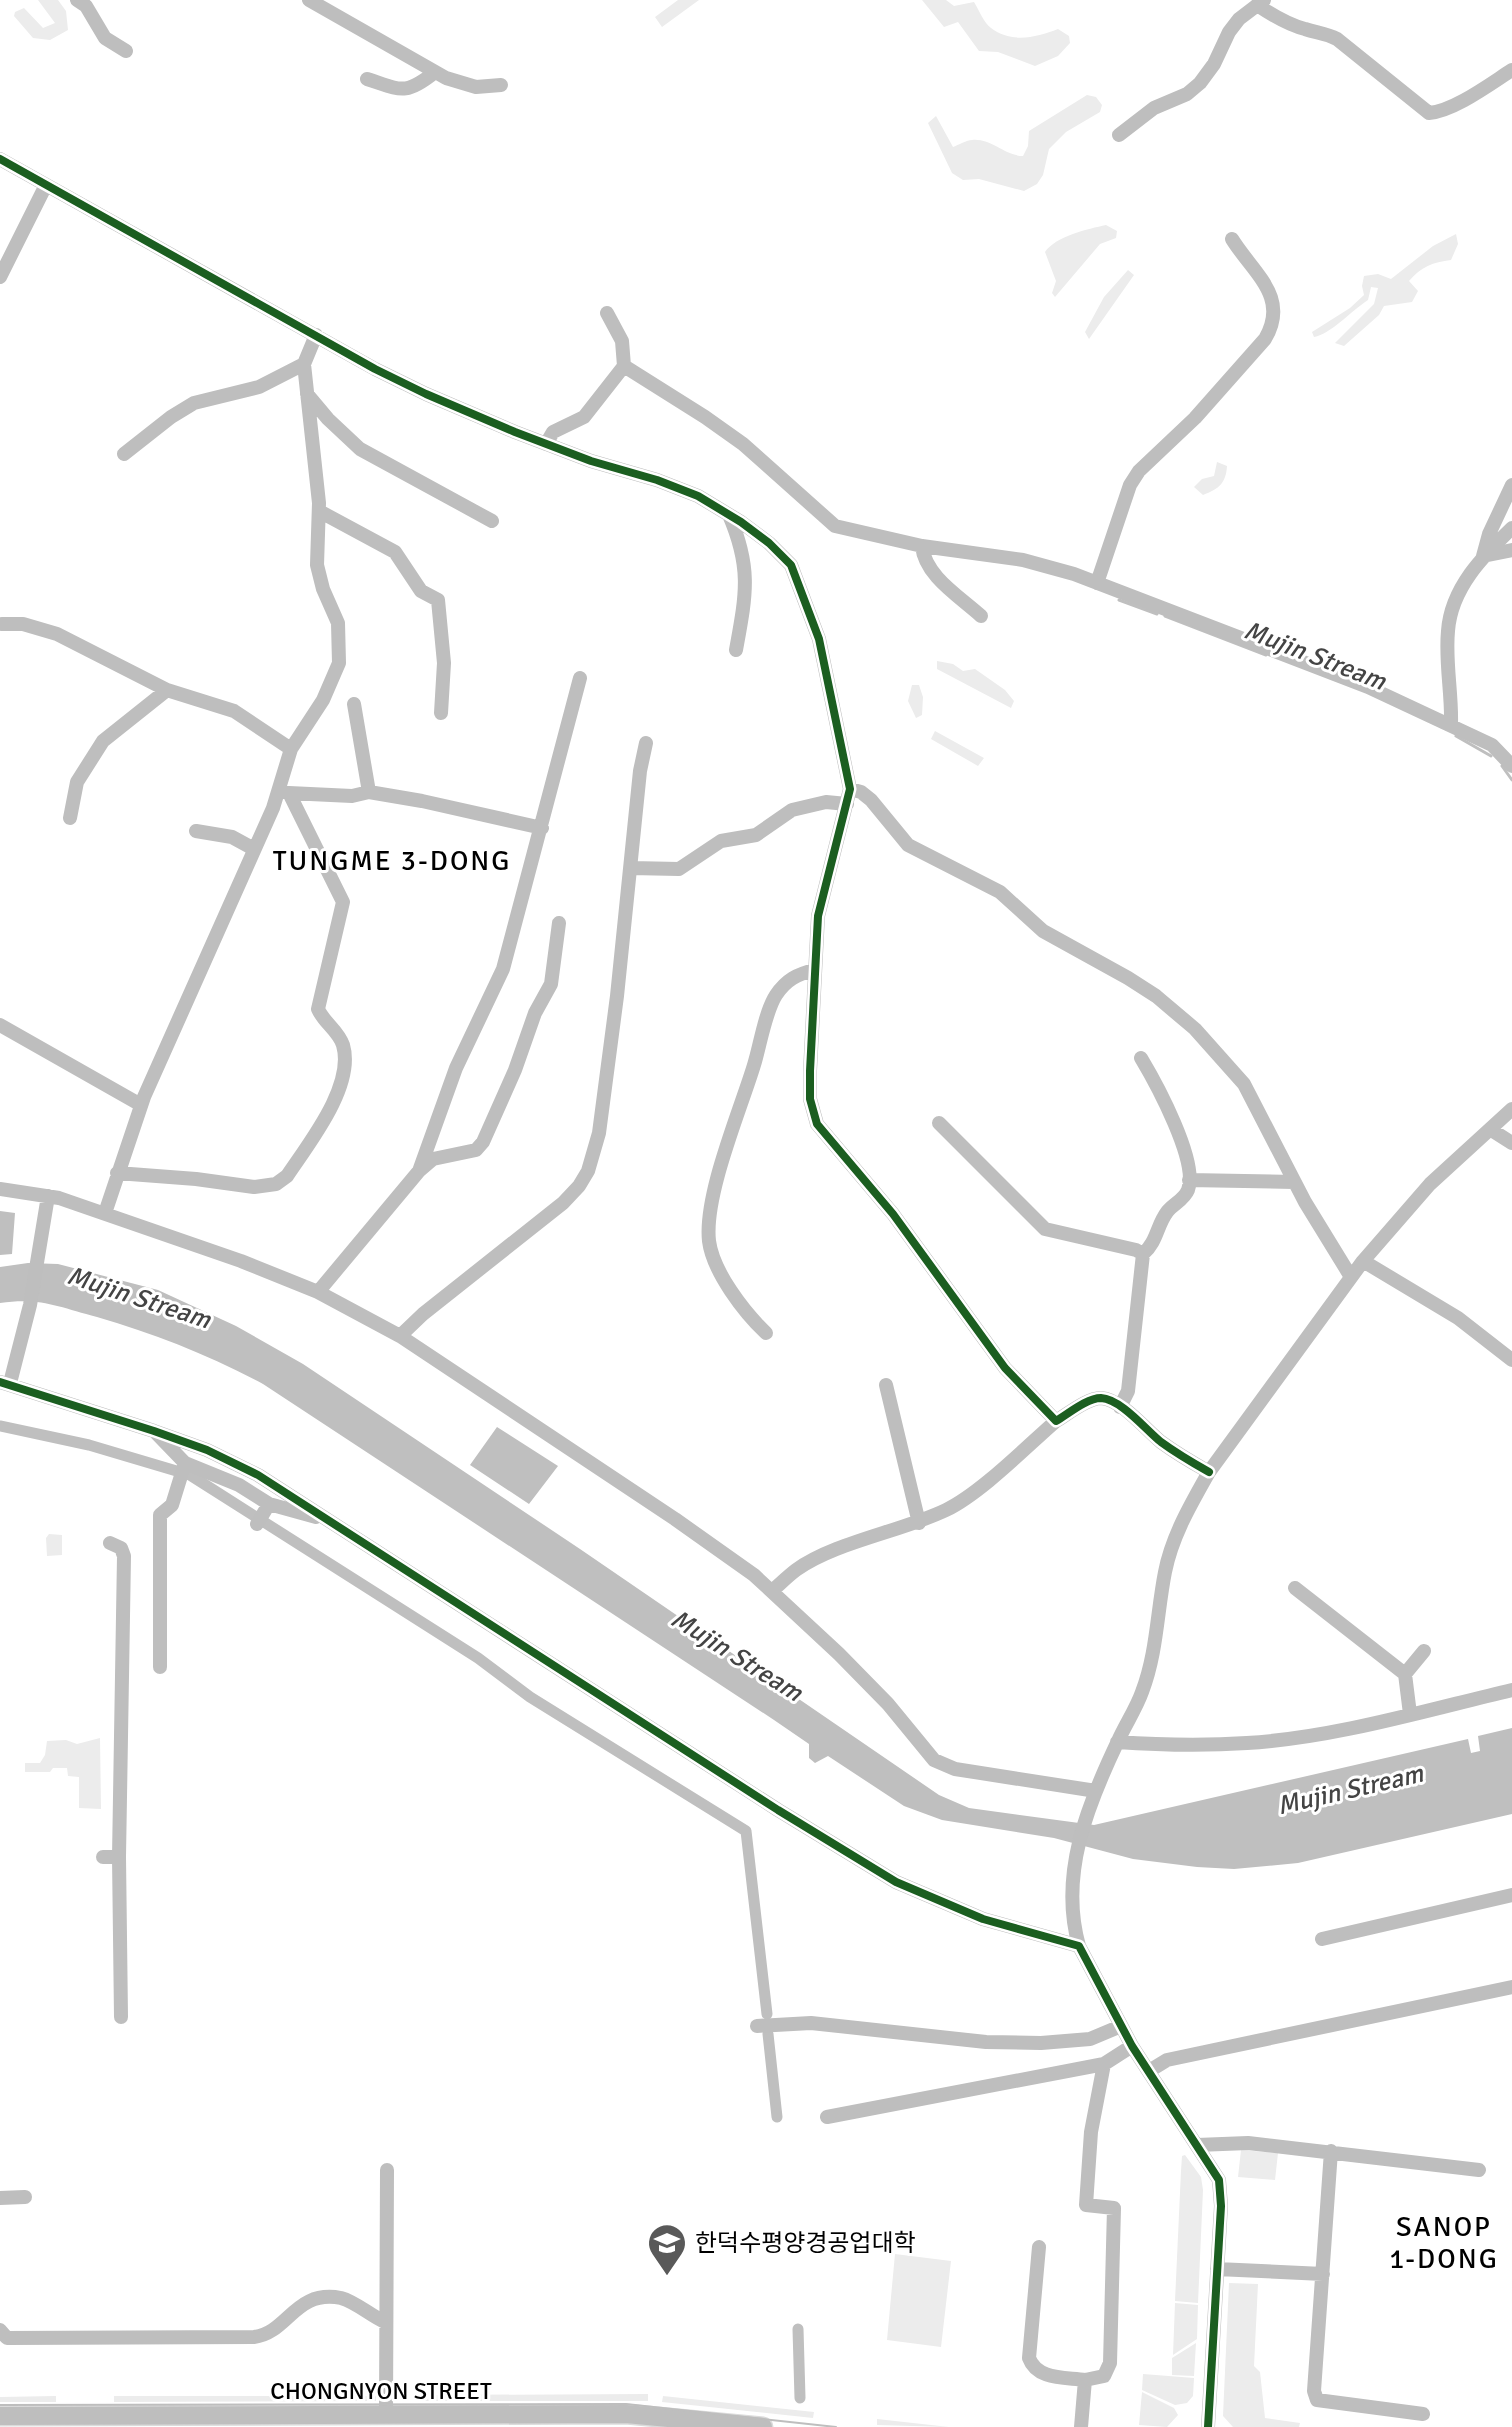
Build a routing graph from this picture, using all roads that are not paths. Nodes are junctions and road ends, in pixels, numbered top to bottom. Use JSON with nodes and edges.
{"nodes":[{"id":1,"x":77,"y":0,"type":"edge"},
{"id":2,"x":309,"y":0,"type":"edge"},
{"id":3,"x":1261,"y":3,"type":"edge"},
{"id":4,"x":126,"y":51,"type":"dead end"},
{"id":5,"x":1512,"y":70,"type":"edge"},
{"id":6,"x":435,"y":72,"type":"junction"},
{"id":7,"x":367,"y":79,"type":"dead end"},
{"id":8,"x":501,"y":85,"type":"dead end"},
{"id":9,"x":1119,"y":135,"type":"dead end"},
{"id":10,"x":0,"y":159,"type":"edge"},
{"id":11,"x":46,"y":185,"type":"junction"},
{"id":12,"x":1232,"y":239,"type":"dead end"},
{"id":13,"x":0,"y":277,"type":"edge"},
{"id":14,"x":607,"y":313,"type":"dead end"},
{"id":15,"x":316,"y":335,"type":"junction"},
{"id":16,"x":304,"y":364,"type":"junction"},
{"id":17,"x":624,"y":366,"type":"junction"},
{"id":18,"x":306,"y":392,"type":"junction"},
{"id":19,"x":546,"y":444,"type":"junction"},
{"id":20,"x":124,"y":454,"type":"dead end"},
{"id":21,"x":1512,"y":485,"type":"edge"},
{"id":22,"x":319,"y":511,"type":"junction"},
{"id":23,"x":729,"y":515,"type":"junction"},
{"id":24,"x":492,"y":521,"type":"dead end"},
{"id":25,"x":1512,"y":528,"type":"edge"},
{"id":26,"x":922,"y":546,"type":"junction"},
{"id":27,"x":1512,"y":550,"type":"edge"},
{"id":28,"x":1483,"y":556,"type":"junction"},
{"id":29,"x":1097,"y":583,"type":"junction"},
{"id":30,"x":981,"y":616,"type":"dead end"},
{"id":31,"x":2,"y":624,"type":"dead end"},
{"id":32,"x":736,"y":650,"type":"dead end"},
{"id":33,"x":580,"y":678,"type":"dead end"},
{"id":34,"x":167,"y":690,"type":"junction"},
{"id":35,"x":354,"y":704,"type":"dead end"},
{"id":36,"x":441,"y":713,"type":"dead end"},
{"id":37,"x":1451,"y":724,"type":"junction"},
{"id":38,"x":646,"y":743,"type":"dead end"},
{"id":39,"x":291,"y":749,"type":"junction"},
{"id":40,"x":1512,"y":766,"type":"edge"},
{"id":41,"x":284,"y":792,"type":"junction"},
{"id":42,"x":369,"y":792,"type":"junction"},
{"id":43,"x":848,"y":796,"type":"junction"},
{"id":44,"x":70,"y":818,"type":"dead end"},
{"id":45,"x":542,"y":828,"type":"junction"},
{"id":46,"x":196,"y":831,"type":"dead end"},
{"id":47,"x":254,"y":849,"type":"junction"},
{"id":48,"x":631,"y":868,"type":"junction"},
{"id":49,"x":559,"y":923,"type":"dead end"},
{"id":50,"x":815,"y":970,"type":"junction"},
{"id":51,"x":0,"y":1025,"type":"edge"},
{"id":52,"x":1141,"y":1058,"type":"dead end"},
{"id":53,"x":141,"y":1105,"type":"junction"},
{"id":54,"x":1512,"y":1109,"type":"edge"},
{"id":55,"x":939,"y":1123,"type":"dead end"},
{"id":56,"x":1490,"y":1129,"type":"junction"},
{"id":57,"x":1512,"y":1143,"type":"edge"},
{"id":58,"x":419,"y":1171,"type":"junction"},
{"id":59,"x":117,"y":1173,"type":"junction"},
{"id":60,"x":1189,"y":1180,"type":"junction"},
{"id":61,"x":1294,"y":1182,"type":"junction"},
{"id":62,"x":0,"y":1189,"type":"edge"},
{"id":63,"x":48,"y":1196,"type":"junction"},
{"id":64,"x":105,"y":1213,"type":"junction"},
{"id":65,"x":1143,"y":1254,"type":"junction"},
{"id":66,"x":1363,"y":1261,"type":"junction"},
{"id":67,"x":1351,"y":1277,"type":"junction"},
{"id":68,"x":318,"y":1292,"type":"junction"},
{"id":69,"x":766,"y":1333,"type":"dead end"},
{"id":70,"x":400,"y":1336,"type":"junction"},
{"id":71,"x":1512,"y":1360,"type":"edge"},
{"id":72,"x":5,"y":1382,"type":"edge"},
{"id":73,"x":886,"y":1385,"type":"dead end"},
{"id":74,"x":1120,"y":1407,"type":"junction"},
{"id":75,"x":1056,"y":1421,"type":"junction"},
{"id":76,"x":154,"y":1431,"type":"junction"},
{"id":77,"x":182,"y":1470,"type":"junction"},
{"id":78,"x":1209,"y":1472,"type":"junction"},
{"id":79,"x":267,"y":1507,"type":"junction"},
{"id":80,"x":331,"y":1522,"type":"junction"},
{"id":81,"x":919,"y":1523,"type":"junction"},
{"id":82,"x":257,"y":1524,"type":"dead end"},
{"id":83,"x":110,"y":1543,"type":"dead end"},
{"id":84,"x":1295,"y":1588,"type":"dead end"},
{"id":85,"x":773,"y":1590,"type":"junction"},
{"id":86,"x":1424,"y":1651,"type":"dead end"},
{"id":87,"x":160,"y":1667,"type":"dead end"},
{"id":88,"x":1405,"y":1674,"type":"junction"},
{"id":89,"x":1512,"y":1690,"type":"edge"},
{"id":90,"x":1410,"y":1714,"type":"junction"},
{"id":91,"x":1117,"y":1742,"type":"junction"},
{"id":92,"x":1096,"y":1791,"type":"junction"},
{"id":93,"x":103,"y":1857,"type":"dead end"},
{"id":94,"x":119,"y":1857,"type":"junction"},
{"id":95,"x":1512,"y":1895,"type":"edge"},
{"id":96,"x":1322,"y":1939,"type":"dead end"},
{"id":97,"x":1079,"y":1946,"type":"junction"},
{"id":98,"x":1512,"y":1987,"type":"edge"},
{"id":99,"x":121,"y":2017,"type":"dead end"},
{"id":100,"x":757,"y":2026,"type":"dead end"},
{"id":101,"x":1121,"y":2026,"type":"junction"},
{"id":102,"x":1132,"y":2046,"type":"junction"},
{"id":103,"x":1104,"y":2064,"type":"junction"},
{"id":104,"x":1149,"y":2071,"type":"junction"},
{"id":105,"x":827,"y":2117,"type":"dead end"},
{"id":106,"x":1197,"y":2145,"type":"junction"},
{"id":107,"x":1331,"y":2151,"type":"junction"},
{"id":108,"x":387,"y":2170,"type":"dead end"},
{"id":109,"x":1479,"y":2170,"type":"dead end"},
{"id":110,"x":25,"y":2197,"type":"dead end"},
{"id":111,"x":0,"y":2198,"type":"edge"},
{"id":112,"x":1039,"y":2247,"type":"dead end"},
{"id":113,"x":1217,"y":2269,"type":"junction"},
{"id":114,"x":1323,"y":2274,"type":"junction"},
{"id":115,"x":385,"y":2322,"type":"junction"},
{"id":116,"x":0,"y":2330,"type":"edge"},
{"id":117,"x":1085,"y":2380,"type":"junction"},
{"id":118,"x":1423,"y":2414,"type":"dead end"},
{"id":119,"x":386,"y":2415,"type":"junction"},
{"id":120,"x":0,"y":2416,"type":"edge"},
{"id":121,"x":418,"y":2421,"type":"edge"},
{"id":122,"x":763,"y":2427,"type":"edge"},
{"id":123,"x":1081,"y":2427,"type":"edge"},
{"id":124,"x":1208,"y":2427,"type":"edge"}],
"edges":[{"from":1,"to":4,"type":"street"},
{"from":2,"to":6,"type":"street"},
{"from":3,"to":5,"type":"street"},
{"from":3,"to":9,"type":"street"},
{"from":6,"to":7,"type":"street"},
{"from":6,"to":8,"type":"street"},
{"from":10,"to":11,"type":"street"},
{"from":11,"to":13,"type":"street"},
{"from":11,"to":15,"type":"street"},
{"from":12,"to":29,"type":"street"},
{"from":14,"to":17,"type":"street"},
{"from":15,"to":16,"type":"street"},
{"from":15,"to":19,"type":"street"},
{"from":16,"to":18,"type":"street"},
{"from":16,"to":20,"type":"street"},
{"from":17,"to":19,"type":"street"},
{"from":17,"to":26,"type":"street"},
{"from":18,"to":22,"type":"street"},
{"from":18,"to":24,"type":"street"},
{"from":19,"to":23,"type":"street"},
{"from":21,"to":28,"type":"street"},
{"from":22,"to":36,"type":"street"},
{"from":22,"to":39,"type":"street"},
{"from":23,"to":32,"type":"street"},
{"from":23,"to":43,"type":"street"},
{"from":25,"to":28,"type":"street"},
{"from":26,"to":29,"type":"street"},
{"from":26,"to":30,"type":"street"},
{"from":27,"to":28,"type":"street"},
{"from":28,"to":37,"type":"street"},
{"from":29,"to":37,"type":"street"},
{"from":31,"to":34,"type":"street"},
{"from":33,"to":45,"type":"street"},
{"from":34,"to":39,"type":"street"},
{"from":34,"to":44,"type":"street"},
{"from":35,"to":42,"type":"street"},
{"from":37,"to":40,"type":"street"},
{"from":38,"to":48,"type":"street"},
{"from":39,"to":41,"type":"street"},
{"from":41,"to":42,"type":"street"},
{"from":41,"to":47,"type":"street"},
{"from":41,"to":59,"type":"street"},
{"from":42,"to":45,"type":"street"},
{"from":43,"to":48,"type":"street"},
{"from":43,"to":50,"type":"street"},
{"from":43,"to":61,"type":"street"},
{"from":45,"to":58,"type":"street"},
{"from":46,"to":47,"type":"street"},
{"from":47,"to":53,"type":"street"},
{"from":48,"to":70,"type":"street"},
{"from":49,"to":58,"type":"street"},
{"from":50,"to":69,"type":"street"},
{"from":50,"to":75,"type":"street"},
{"from":51,"to":53,"type":"street"},
{"from":52,"to":60,"type":"street"},
{"from":53,"to":59,"type":"street"},
{"from":54,"to":56,"type":"street"},
{"from":55,"to":65,"type":"street"},
{"from":56,"to":57,"type":"street"},
{"from":56,"to":66,"type":"street"},
{"from":58,"to":68,"type":"street"},
{"from":59,"to":64,"type":"street"},
{"from":60,"to":61,"type":"street"},
{"from":60,"to":65,"type":"street"},
{"from":61,"to":67,"type":"street"},
{"from":62,"to":63,"type":"street"},
{"from":63,"to":64,"type":"street"},
{"from":63,"to":72,"type":"street"},
{"from":64,"to":68,"type":"street"},
{"from":65,"to":74,"type":"street"},
{"from":66,"to":67,"type":"street"},
{"from":66,"to":71,"type":"street"},
{"from":67,"to":78,"type":"street"},
{"from":68,"to":70,"type":"street"},
{"from":70,"to":85,"type":"street"},
{"from":72,"to":76,"type":"street"},
{"from":73,"to":81,"type":"street"},
{"from":74,"to":75,"type":"street"},
{"from":74,"to":78,"type":"street"},
{"from":75,"to":81,"type":"street"},
{"from":76,"to":77,"type":"street"},
{"from":76,"to":80,"type":"street"},
{"from":77,"to":79,"type":"street"},
{"from":77,"to":87,"type":"street"},
{"from":78,"to":91,"type":"street"},
{"from":79,"to":80,"type":"street"},
{"from":79,"to":82,"type":"street"},
{"from":80,"to":97,"type":"street"},
{"from":81,"to":85,"type":"street"},
{"from":83,"to":94,"type":"street"},
{"from":84,"to":88,"type":"street"},
{"from":85,"to":92,"type":"street"},
{"from":86,"to":88,"type":"street"},
{"from":88,"to":90,"type":"street"},
{"from":89,"to":90,"type":"street"},
{"from":90,"to":91,"type":"street"},
{"from":91,"to":92,"type":"street"},
{"from":92,"to":97,"type":"street"},
{"from":93,"to":94,"type":"street"},
{"from":94,"to":99,"type":"street"},
{"from":95,"to":96,"type":"street"},
{"from":97,"to":101,"type":"street"},
{"from":98,"to":104,"type":"street"},
{"from":100,"to":101,"type":"street"},
{"from":101,"to":102,"type":"street"},
{"from":102,"to":103,"type":"street"},
{"from":102,"to":104,"type":"street"},
{"from":103,"to":105,"type":"street"},
{"from":103,"to":117,"type":"street"},
{"from":104,"to":106,"type":"street"},
{"from":106,"to":107,"type":"street"},
{"from":106,"to":113,"type":"street"},
{"from":107,"to":109,"type":"street"},
{"from":107,"to":114,"type":"street"},
{"from":108,"to":115,"type":"street"},
{"from":110,"to":111,"type":"street"},
{"from":112,"to":117,"type":"street"},
{"from":113,"to":114,"type":"street"},
{"from":113,"to":124,"type":"street"},
{"from":114,"to":118,"type":"street"},
{"from":115,"to":116,"type":"street"},
{"from":115,"to":119,"type":"street"},
{"from":117,"to":123,"type":"street"},
{"from":119,"to":120,"type":"main road","name":"CHONGNYON STREET"},
{"from":119,"to":121,"type":"main road","name":"CHONGNYON STREET"},
{"from":121,"to":122,"type":"main road","name":"CHONGNYON STREET"}]}
